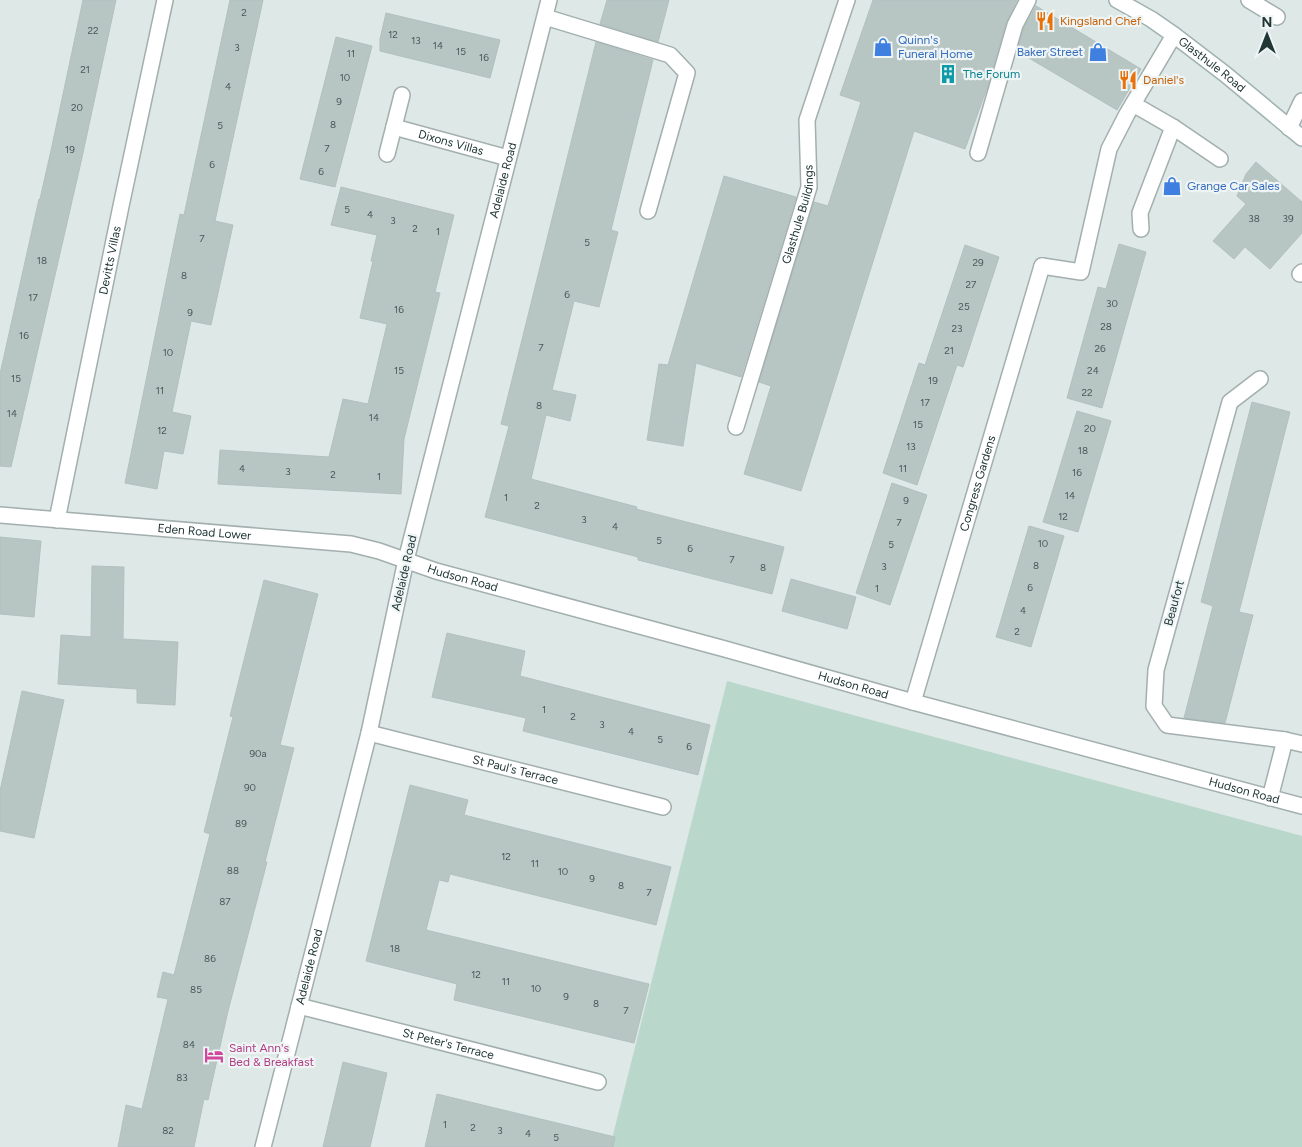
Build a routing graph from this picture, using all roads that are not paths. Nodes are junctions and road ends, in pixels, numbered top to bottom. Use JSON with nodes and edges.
{"nodes":[{"id":1,"x":165,"y":0,"type":"edge"},
{"id":2,"x":549,"y":0,"type":"edge"},
{"id":3,"x":847,"y":0,"type":"edge"},
{"id":4,"x":1028,"y":0,"type":"edge"},
{"id":5,"x":1117,"y":0,"type":"edge"},
{"id":6,"x":1249,"y":0,"type":"edge"},
{"id":7,"x":545,"y":17,"type":"junction"},
{"id":8,"x":1277,"y":17,"type":"dead end"},
{"id":9,"x":1174,"y":35,"type":"junction"},
{"id":10,"x":402,"y":94,"type":"dead end"},
{"id":11,"x":1302,"y":101,"type":"edge"},
{"id":12,"x":1133,"y":104,"type":"junction"},
{"id":13,"x":394,"y":127,"type":"junction"},
{"id":14,"x":1173,"y":127,"type":"junction"},
{"id":15,"x":1289,"y":128,"type":"junction"},
{"id":16,"x":1302,"y":138,"type":"edge"},
{"id":17,"x":978,"y":152,"type":"dead end"},
{"id":18,"x":388,"y":154,"type":"dead end"},
{"id":19,"x":508,"y":158,"type":"junction"},
{"id":20,"x":1220,"y":159,"type":"dead end"},
{"id":21,"x":648,"y":211,"type":"dead end"},
{"id":22,"x":1141,"y":228,"type":"dead end"},
{"id":23,"x":1260,"y":380,"type":"dead end"},
{"id":24,"x":736,"y":427,"type":"dead end"},
{"id":25,"x":0,"y":515,"type":"edge"},
{"id":26,"x":58,"y":520,"type":"junction"},
{"id":27,"x":406,"y":560,"type":"junction"},
{"id":28,"x":913,"y":702,"type":"junction"},
{"id":29,"x":369,"y":732,"type":"junction"},
{"id":30,"x":1285,"y":740,"type":"junction"},
{"id":31,"x":1302,"y":744,"type":"edge"},
{"id":32,"x":1270,"y":798,"type":"junction"},
{"id":33,"x":1302,"y":806,"type":"edge"},
{"id":34,"x":662,"y":807,"type":"dead end"},
{"id":35,"x":299,"y":1006,"type":"junction"},
{"id":36,"x":598,"y":1082,"type":"dead end"},
{"id":37,"x":263,"y":1147,"type":"edge"}],
"edges":[{"from":1,"to":26,"type":"street","name":"Devitts Villas"},
{"from":2,"to":7,"type":"street","name":"Adelaide Road"},
{"from":3,"to":24,"type":"street","name":"Glasthule Buildings"},
{"from":4,"to":17,"type":"street"},
{"from":5,"to":9,"type":"street","name":"Glasthule Road"},
{"from":6,"to":8,"type":"street"},
{"from":7,"to":19,"type":"street","name":"Adelaide Road"},
{"from":7,"to":21,"type":"street"},
{"from":9,"to":12,"type":"street"},
{"from":9,"to":15,"type":"street","name":"Glasthule Road"},
{"from":10,"to":13,"type":"street"},
{"from":11,"to":15,"type":"street"},
{"from":12,"to":14,"type":"street"},
{"from":12,"to":28,"type":"street","name":"Congress Gardens"},
{"from":13,"to":18,"type":"street"},
{"from":13,"to":19,"type":"street","name":"Dixons Villas"},
{"from":14,"to":20,"type":"street"},
{"from":14,"to":22,"type":"street"},
{"from":15,"to":16,"type":"street","name":"Glasthule Road"},
{"from":19,"to":27,"type":"street","name":"Adelaide Road"},
{"from":23,"to":30,"type":"street","name":"Beaufort"},
{"from":25,"to":26,"type":"street","name":"Eden Road Lower"},
{"from":26,"to":27,"type":"street","name":"Eden Road Lower"},
{"from":27,"to":28,"type":"street","name":"Hudson Road"},
{"from":27,"to":29,"type":"street","name":"Adelaide Road"},
{"from":28,"to":32,"type":"street","name":"Hudson Road"},
{"from":29,"to":34,"type":"street","name":"St Paul's Terrace"},
{"from":29,"to":35,"type":"street","name":"Adelaide Road"},
{"from":30,"to":31,"type":"street","name":"Beaufort"},
{"from":30,"to":32,"type":"street"},
{"from":32,"to":33,"type":"street","name":"Hudson Road"},
{"from":35,"to":36,"type":"street","name":"St Peter's Terrace"},
{"from":35,"to":37,"type":"street","name":"Adelaide Road"}]}
